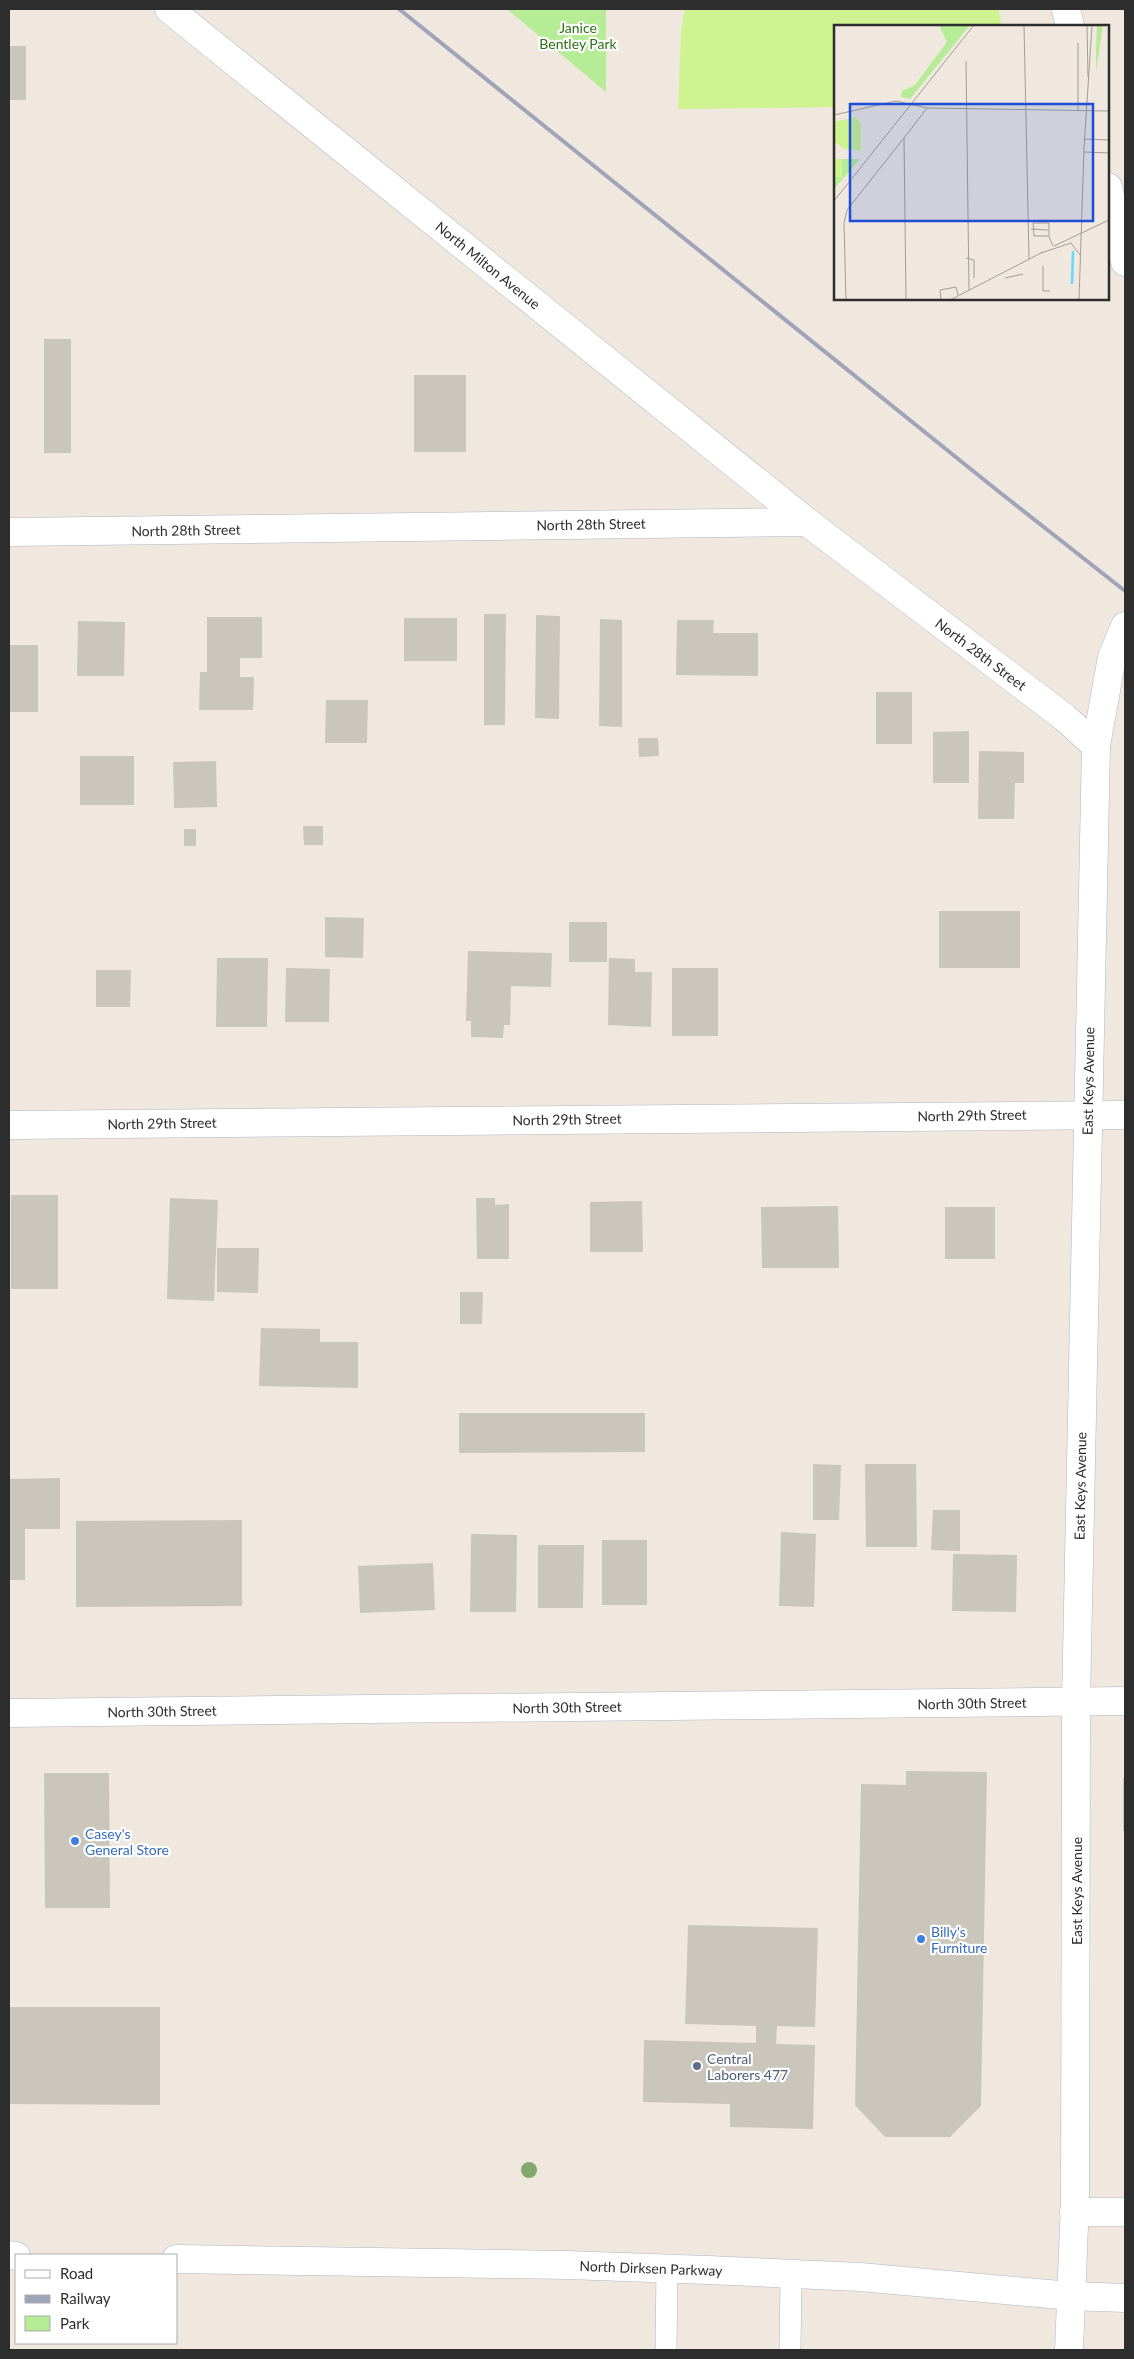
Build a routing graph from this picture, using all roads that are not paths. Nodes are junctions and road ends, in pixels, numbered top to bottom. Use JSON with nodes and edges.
{"nodes":[{"id":1,"x":169,"y":9,"type":"edge"},
{"id":2,"x":1066,"y":9,"type":"edge"},
{"id":3,"x":1070,"y":25,"type":"edge"},
{"id":4,"x":1109,"y":191,"type":"edge"},
{"id":5,"x":1125,"y":262,"type":"edge"},
{"id":6,"x":807,"y":522,"type":"junction"},
{"id":7,"x":9,"y":532,"type":"edge"},
{"id":8,"x":1125,"y":626,"type":"edge"},
{"id":9,"x":1096,"y":746,"type":"junction"},
{"id":10,"x":1087,"y":1114,"type":"junction"},
{"id":11,"x":1125,"y":1115,"type":"edge"},
{"id":12,"x":9,"y":1125,"type":"edge"},
{"id":13,"x":1125,"y":1700,"type":"edge"},
{"id":14,"x":1076,"y":1702,"type":"junction"},
{"id":15,"x":9,"y":1713,"type":"edge"},
{"id":16,"x":1074,"y":2212,"type":"junction"},
{"id":17,"x":1125,"y":2212,"type":"edge"},
{"id":18,"x":178,"y":2259,"type":"edge"},
{"id":19,"x":668,"y":2268,"type":"junction"},
{"id":20,"x":791,"y":2274,"type":"junction"},
{"id":21,"x":1071,"y":2296,"type":"junction"},
{"id":22,"x":1125,"y":2298,"type":"edge"},
{"id":23,"x":666,"y":2350,"type":"edge"},
{"id":24,"x":790,"y":2350,"type":"edge"},
{"id":25,"x":1069,"y":2350,"type":"edge"}],
"edges":[{"from":1,"to":6,"type":"street","name":"North Milton Avenue"},
{"from":2,"to":3,"type":"street"},
{"from":4,"to":5,"type":"street"},
{"from":6,"to":7,"type":"street","name":"North 28th Street"},
{"from":6,"to":9,"type":"street","name":"North 28th Street"},
{"from":8,"to":9,"type":"street","name":"East Keys Avenue"},
{"from":9,"to":10,"type":"street","name":"East Keys Avenue"},
{"from":10,"to":11,"type":"street","name":"North 29th Street"},
{"from":10,"to":12,"type":"street","name":"North 29th Street"},
{"from":10,"to":14,"type":"street","name":"East Keys Avenue"},
{"from":13,"to":14,"type":"street","name":"North 30th Street"},
{"from":14,"to":15,"type":"street","name":"North 30th Street"},
{"from":14,"to":16,"type":"street","name":"East Keys Avenue"},
{"from":16,"to":17,"type":"street"},
{"from":16,"to":21,"type":"street","name":"East Keys Avenue"},
{"from":18,"to":19,"type":"street","name":"North Dirksen Parkway"},
{"from":19,"to":20,"type":"street","name":"North Dirksen Parkway"},
{"from":19,"to":23,"type":"lane"},
{"from":20,"to":21,"type":"street","name":"North Dirksen Parkway"},
{"from":20,"to":24,"type":"lane"},
{"from":21,"to":22,"type":"street","name":"North Dirksen Parkway"},
{"from":21,"to":25,"type":"street","name":"East Keys Avenue"}]}
